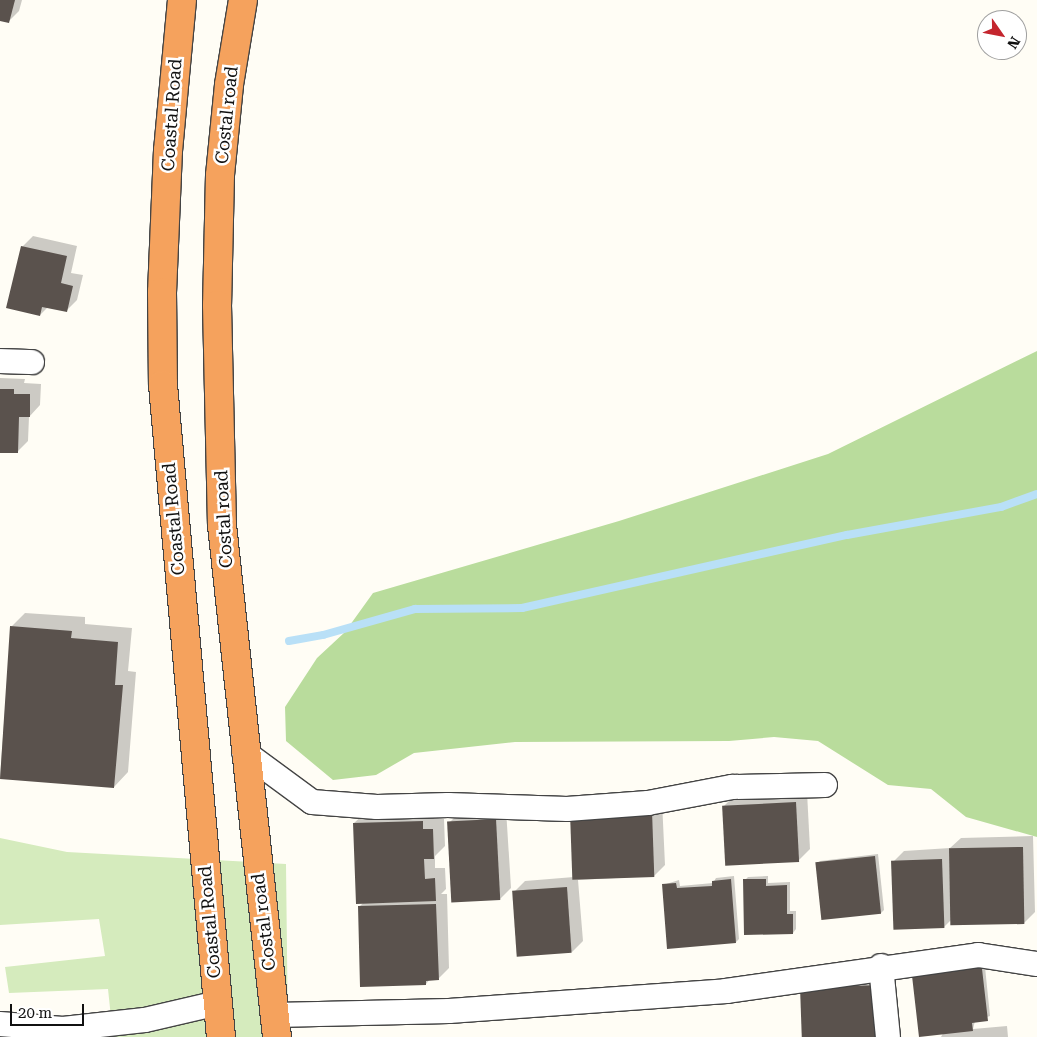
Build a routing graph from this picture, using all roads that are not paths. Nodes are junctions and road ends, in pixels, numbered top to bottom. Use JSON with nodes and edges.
{"nodes":[{"id":1,"x":182,"y":0,"type":"edge"},
{"id":2,"x":243,"y":0,"type":"edge"},
{"id":3,"x":0,"y":361,"type":"edge"},
{"id":4,"x":32,"y":362,"type":"dead end"},
{"id":5,"x":244,"y":752,"type":"junction"},
{"id":6,"x":825,"y":785,"type":"dead end"},
{"id":7,"x":1037,"y":964,"type":"edge"},
{"id":8,"x":881,"y":966,"type":"junction"},
{"id":9,"x":218,"y":1003,"type":"junction"},
{"id":10,"x":0,"y":1024,"type":"edge"},
{"id":11,"x":276,"y":1026,"type":"edge"},
{"id":12,"x":221,"y":1037,"type":"edge"},
{"id":13,"x":888,"y":1037,"type":"edge"}],
"edges":[{"from":1,"to":9,"type":"highway","name":"Coastal Road"},
{"from":2,"to":5,"type":"highway","name":"Costal road"},
{"from":3,"to":4,"type":"street"},
{"from":5,"to":6,"type":"street"},
{"from":5,"to":11,"type":"highway","name":"Costal road"},
{"from":7,"to":8,"type":"street"},
{"from":8,"to":11,"type":"street"},
{"from":8,"to":13,"type":"street"},
{"from":9,"to":10,"type":"street"},
{"from":9,"to":12,"type":"highway","name":"Coastal Road"}]}
